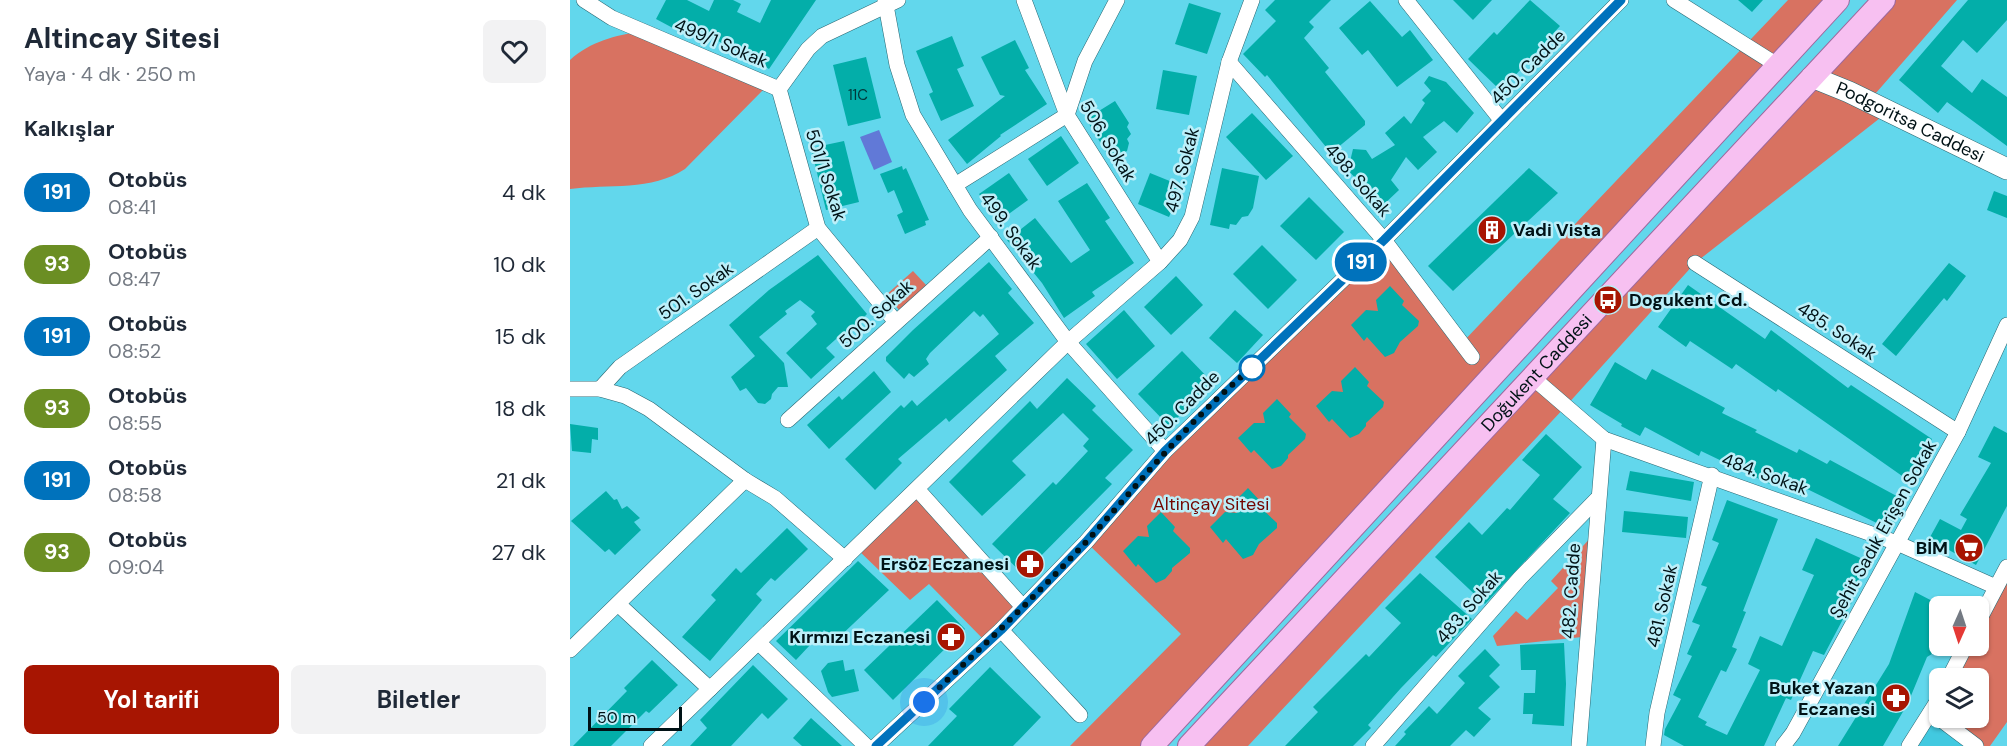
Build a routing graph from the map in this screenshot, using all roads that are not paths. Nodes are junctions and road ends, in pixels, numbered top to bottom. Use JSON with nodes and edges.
{"nodes":[{"id":1,"x":584,"y":0,"type":"edge"},
{"id":2,"x":1024,"y":0,"type":"edge"},
{"id":3,"x":1117,"y":0,"type":"edge"},
{"id":4,"x":1252,"y":0,"type":"edge"},
{"id":5,"x":1406,"y":0,"type":"edge"},
{"id":6,"x":1621,"y":0,"type":"edge"},
{"id":7,"x":1674,"y":0,"type":"edge"},
{"id":8,"x":1838,"y":0,"type":"edge"},
{"id":9,"x":1884,"y":0,"type":"edge"},
{"id":10,"x":890,"y":2,"type":"edge"},
{"id":11,"x":1229,"y":62,"type":"junction"},
{"id":12,"x":1776,"y":65,"type":"junction"},
{"id":13,"x":1812,"y":77,"type":"junction"},
{"id":14,"x":779,"y":89,"type":"junction"},
{"id":15,"x":1067,"y":115,"type":"junction"},
{"id":16,"x":1502,"y":121,"type":"junction"},
{"id":17,"x":2007,"y":169,"type":"edge"},
{"id":18,"x":955,"y":185,"type":"junction"},
{"id":19,"x":818,"y":228,"type":"junction"},
{"id":20,"x":991,"y":237,"type":"junction"},
{"id":21,"x":1384,"y":240,"type":"junction"},
{"id":22,"x":1160,"y":262,"type":"junction"},
{"id":23,"x":1695,"y":263,"type":"dead end"},
{"id":24,"x":895,"y":321,"type":"junction"},
{"id":25,"x":2007,"y":325,"type":"edge"},
{"id":26,"x":1068,"y":342,"type":"junction"},
{"id":27,"x":1472,"y":357,"type":"dead end"},
{"id":28,"x":1532,"y":378,"type":"junction"},
{"id":29,"x":570,"y":389,"type":"edge"},
{"id":30,"x":600,"y":389,"type":"junction"},
{"id":31,"x":788,"y":420,"type":"dead end"},
{"id":32,"x":1958,"y":432,"type":"junction"},
{"id":33,"x":1604,"y":439,"type":"junction"},
{"id":34,"x":1165,"y":451,"type":"junction"},
{"id":35,"x":1712,"y":475,"type":"junction"},
{"id":36,"x":745,"y":480,"type":"junction"},
{"id":37,"x":918,"y":490,"type":"junction"},
{"id":38,"x":1598,"y":498,"type":"junction"},
{"id":39,"x":1897,"y":543,"type":"junction"},
{"id":40,"x":845,"y":559,"type":"junction"},
{"id":41,"x":2007,"y":567,"type":"edge"},
{"id":42,"x":1996,"y":587,"type":"junction"},
{"id":43,"x":1989,"y":601,"type":"edge"},
{"id":44,"x":618,"y":603,"type":"junction"},
{"id":45,"x":1023,"y":607,"type":"junction"},
{"id":46,"x":1001,"y":630,"type":"junction"},
{"id":47,"x":759,"y":643,"type":"junction"},
{"id":48,"x":570,"y":650,"type":"edge"},
{"id":49,"x":710,"y":689,"type":"junction"},
{"id":50,"x":1080,"y":714,"type":"dead end"},
{"id":51,"x":1929,"y":715,"type":"edge"},
{"id":52,"x":1952,"y":728,"type":"edge"},
{"id":53,"x":1193,"y":743,"type":"edge"},
{"id":54,"x":651,"y":746,"type":"edge"},
{"id":55,"x":866,"y":746,"type":"edge"},
{"id":56,"x":876,"y":746,"type":"edge"},
{"id":57,"x":1152,"y":746,"type":"edge"},
{"id":58,"x":1373,"y":746,"type":"edge"},
{"id":59,"x":1579,"y":746,"type":"edge"},
{"id":60,"x":1653,"y":746,"type":"edge"},
{"id":61,"x":1783,"y":746,"type":"edge"},
{"id":62,"x":1910,"y":746,"type":"edge"},
{"id":63,"x":1976,"y":746,"type":"edge"}],
"edges":[{"from":1,"to":14,"type":"street","name":"499/1 Sokak"},
{"from":2,"to":15,"type":"street","name":"506. Sokak"},
{"from":3,"to":15,"type":"street"},
{"from":4,"to":11,"type":"street","name":"497. Sokak"},
{"from":5,"to":16,"type":"street"},
{"from":6,"to":16,"type":"street","name":"450. Cadde"},
{"from":7,"to":12,"type":"street"},
{"from":8,"to":12,"type":"main road","name":"Doğukent Caddesi"},
{"from":9,"to":13,"type":"main road","name":"Doğukent Caddesi"},
{"from":10,"to":14,"type":"street"},
{"from":10,"to":18,"type":"street","name":"499. Sokak"},
{"from":11,"to":21,"type":"street","name":"498. Sokak"},
{"from":11,"to":22,"type":"street","name":"497. Sokak"},
{"from":12,"to":13,"type":"main road"},
{"from":12,"to":57,"type":"main road","name":"Doğukent Caddesi"},
{"from":13,"to":17,"type":"main road","name":"Podgoritsa Caddesi"},
{"from":13,"to":28,"type":"main road","name":"Doğukent Caddesi"},
{"from":14,"to":19,"type":"street","name":"501/1 Sokak"},
{"from":15,"to":18,"type":"street"},
{"from":15,"to":22,"type":"street","name":"506. Sokak"},
{"from":16,"to":21,"type":"street","name":"450. Cadde"},
{"from":18,"to":20,"type":"street","name":"499. Sokak"},
{"from":19,"to":24,"type":"street","name":"501/1 Sokak"},
{"from":19,"to":30,"type":"street","name":"501. Sokak"},
{"from":20,"to":24,"type":"street","name":"500. Sokak"},
{"from":20,"to":26,"type":"street","name":"499. Sokak"},
{"from":21,"to":27,"type":"street","name":"498. Sokak"},
{"from":21,"to":34,"type":"street","name":"450. Cadde"},
{"from":22,"to":26,"type":"street","name":"497. Sokak"},
{"from":23,"to":32,"type":"street","name":"485. Sokak"},
{"from":24,"to":31,"type":"street","name":"500. Sokak"},
{"from":25,"to":32,"type":"street","name":"Şehit Sadık Erişen Sokak"},
{"from":26,"to":34,"type":"street","name":"499. Sokak"},
{"from":26,"to":37,"type":"street","name":"497. Sokak"},
{"from":28,"to":33,"type":"street","name":"484. Sokak"},
{"from":28,"to":53,"type":"main road","name":"Doğukent Caddesi"},
{"from":29,"to":30,"type":"street"},
{"from":30,"to":36,"type":"street"},
{"from":32,"to":39,"type":"street","name":"Şehit Sadık Erişen Sokak"},
{"from":33,"to":35,"type":"street","name":"484. Sokak"},
{"from":33,"to":38,"type":"street","name":"482. Cadde"},
{"from":34,"to":45,"type":"street","name":"450. Cadde"},
{"from":35,"to":39,"type":"street","name":"484. Sokak"},
{"from":35,"to":60,"type":"street","name":"481. Sokak"},
{"from":36,"to":40,"type":"street"},
{"from":36,"to":44,"type":"street"},
{"from":37,"to":40,"type":"street","name":"497. Sokak"},
{"from":37,"to":45,"type":"street"},
{"from":38,"to":58,"type":"street","name":"483. Sokak"},
{"from":38,"to":59,"type":"street","name":"482. Cadde"},
{"from":39,"to":42,"type":"street","name":"484. Sokak"},
{"from":39,"to":61,"type":"street","name":"Şehit Sadık Erişen Sokak"},
{"from":40,"to":47,"type":"street","name":"497. Sokak"},
{"from":41,"to":42,"type":"street"},
{"from":42,"to":43,"type":"street"},
{"from":44,"to":48,"type":"street"},
{"from":44,"to":49,"type":"street"},
{"from":45,"to":46,"type":"street","name":"450. Cadde"},
{"from":46,"to":50,"type":"street"},
{"from":46,"to":56,"type":"street","name":"450. Cadde"},
{"from":47,"to":49,"type":"street","name":"497. Sokak"},
{"from":47,"to":55,"type":"street"},
{"from":49,"to":54,"type":"street","name":"497. Sokak"},
{"from":51,"to":62,"type":"street"},
{"from":52,"to":63,"type":"street"}]}
